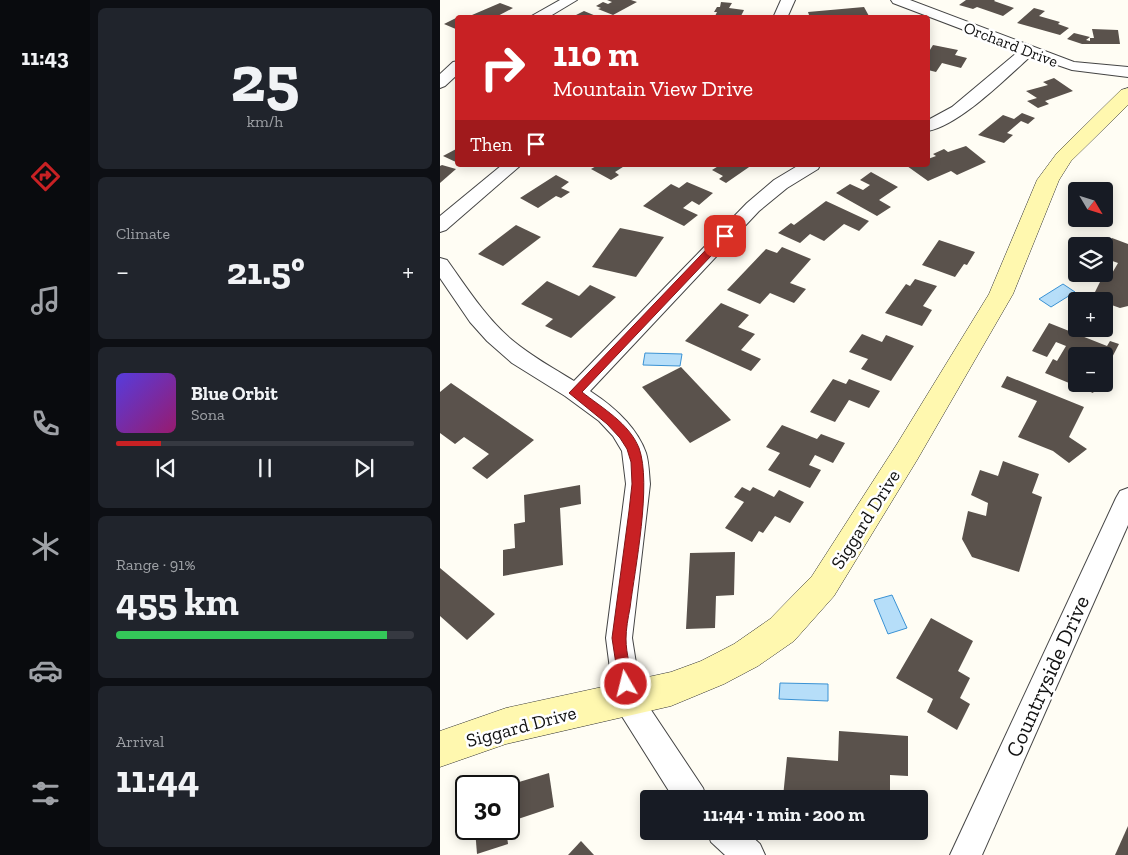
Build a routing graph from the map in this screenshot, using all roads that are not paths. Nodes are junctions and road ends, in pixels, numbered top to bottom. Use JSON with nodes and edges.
{"nodes":[{"id":1,"x":570,"y":0,"type":"edge"},
{"id":2,"x":788,"y":0,"type":"edge"},
{"id":3,"x":898,"y":0,"type":"edge"},
{"id":4,"x":541,"y":15,"type":"edge"},
{"id":5,"x":781,"y":15,"type":"edge"},
{"id":6,"x":1028,"y":51,"type":"junction"},
{"id":7,"x":455,"y":68,"type":"edge"},
{"id":8,"x":1128,"y":72,"type":"edge"},
{"id":9,"x":440,"y":83,"type":"edge"},
{"id":10,"x":1128,"y":94,"type":"edge"},
{"id":11,"x":930,"y":125,"type":"edge"},
{"id":12,"x":510,"y":167,"type":"edge"},
{"id":13,"x":808,"y":167,"type":"edge"},
{"id":14,"x":440,"y":226,"type":"edge"},
{"id":15,"x":440,"y":264,"type":"edge"},
{"id":16,"x":575,"y":393,"type":"junction"},
{"id":17,"x":1128,"y":498,"type":"edge"},
{"id":18,"x":628,"y":700,"type":"junction"},
{"id":19,"x":440,"y":749,"type":"edge"},
{"id":20,"x":686,"y":790,"type":"edge"},
{"id":21,"x":732,"y":840,"type":"edge"},
{"id":22,"x":749,"y":855,"type":"edge"},
{"id":23,"x":966,"y":855,"type":"edge"}],
"edges":[{"from":1,"to":4,"type":"street"},
{"from":2,"to":5,"type":"street"},
{"from":3,"to":6,"type":"street","name":"Orchard Drive"},
{"from":6,"to":8,"type":"street","name":"Orchard Drive"},
{"from":6,"to":11,"type":"street"},
{"from":7,"to":9,"type":"street"},
{"from":10,"to":18,"type":"street","name":"Siggard Drive"},
{"from":12,"to":14,"type":"street"},
{"from":13,"to":16,"type":"street"},
{"from":15,"to":16,"type":"street"},
{"from":16,"to":18,"type":"street"},
{"from":17,"to":23,"type":"street","name":"Countryside Drive"},
{"from":18,"to":19,"type":"street","name":"Siggard Drive"},
{"from":18,"to":20,"type":"street"},
{"from":21,"to":22,"type":"street"}]}
